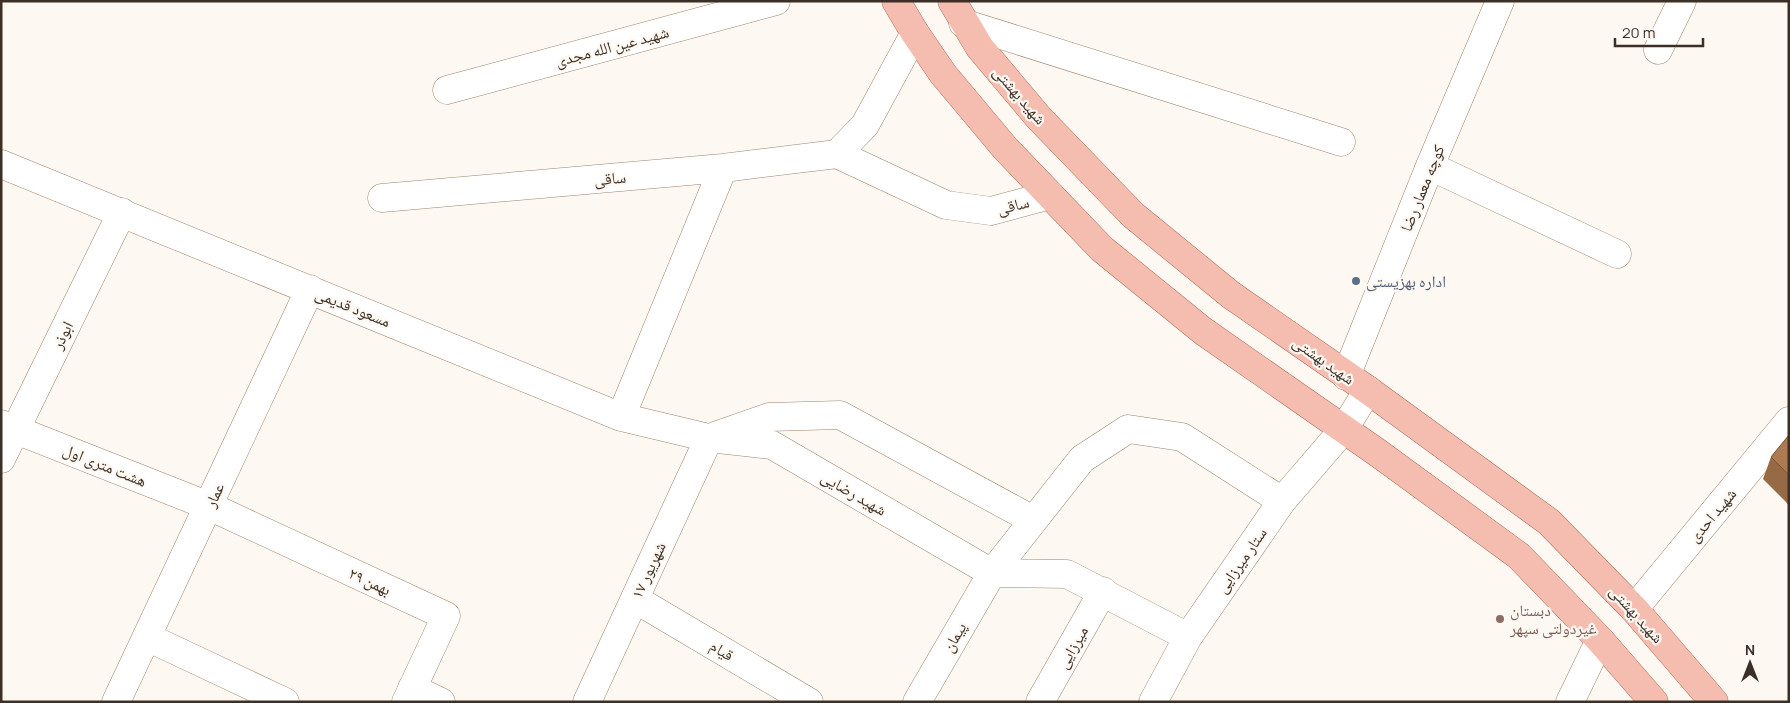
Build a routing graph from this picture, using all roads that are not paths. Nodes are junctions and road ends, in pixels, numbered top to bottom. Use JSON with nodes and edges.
{"nodes":[{"id":1,"x":776,"y":1,"type":"edge"},
{"id":2,"x":896,"y":1,"type":"edge"},
{"id":3,"x":1500,"y":1,"type":"edge"},
{"id":4,"x":1682,"y":1,"type":"edge"},
{"id":5,"x":957,"y":12,"type":"edge"},
{"id":6,"x":915,"y":33,"type":"junction"},
{"id":7,"x":1658,"y":50,"type":"dead end"},
{"id":8,"x":448,"y":90,"type":"dead end"},
{"id":9,"x":1341,"y":142,"type":"dead end"},
{"id":10,"x":837,"y":154,"type":"junction"},
{"id":11,"x":1,"y":164,"type":"edge"},
{"id":12,"x":1430,"y":166,"type":"junction"},
{"id":13,"x":723,"y":168,"type":"junction"},
{"id":14,"x":1050,"y":195,"type":"junction"},
{"id":15,"x":382,"y":198,"type":"dead end"},
{"id":16,"x":122,"y":212,"type":"junction"},
{"id":17,"x":1617,"y":254,"type":"dead end"},
{"id":18,"x":310,"y":289,"type":"junction"},
{"id":19,"x":1357,"y":383,"type":"junction"},
{"id":20,"x":621,"y":417,"type":"junction"},
{"id":21,"x":1789,"y":421,"type":"edge"},
{"id":22,"x":8,"y":426,"type":"edge"},
{"id":23,"x":1344,"y":429,"type":"junction"},
{"id":24,"x":709,"y":438,"type":"junction"},
{"id":25,"x":1,"y":459,"type":"edge"},
{"id":26,"x":1282,"y":501,"type":"junction"},
{"id":27,"x":209,"y":506,"type":"junction"},
{"id":28,"x":1033,"y":520,"type":"junction"},
{"id":29,"x":992,"y":573,"type":"junction"},
{"id":30,"x":1103,"y":592,"type":"junction"},
{"id":31,"x":635,"y":599,"type":"junction"},
{"id":32,"x":1634,"y":609,"type":"junction"},
{"id":33,"x":147,"y":637,"type":"junction"},
{"id":34,"x":1188,"y":637,"type":"junction"},
{"id":35,"x":1600,"y":640,"type":"junction"},
{"id":36,"x":409,"y":695,"type":"edge"},
{"id":37,"x":116,"y":702,"type":"edge"},
{"id":38,"x":285,"y":702,"type":"edge"},
{"id":39,"x":441,"y":702,"type":"edge"},
{"id":40,"x":587,"y":702,"type":"edge"},
{"id":41,"x":809,"y":702,"type":"edge"},
{"id":42,"x":917,"y":702,"type":"edge"},
{"id":43,"x":1040,"y":702,"type":"edge"},
{"id":44,"x":1154,"y":702,"type":"edge"},
{"id":45,"x":1570,"y":702,"type":"edge"},
{"id":46,"x":1654,"y":702,"type":"edge"},
{"id":47,"x":1714,"y":702,"type":"edge"}],
"edges":[{"from":1,"to":8,"type":"street","name":"شهید عین الله مجدی"},
{"from":2,"to":6,"type":"main road"},
{"from":3,"to":12,"type":"street","name":"کوچه معمار رضا"},
{"from":4,"to":7,"type":"street"},
{"from":5,"to":9,"type":"street"},
{"from":5,"to":19,"type":"main road","name":"شهید بهشتی"},
{"from":6,"to":10,"type":"street"},
{"from":6,"to":14,"type":"main road"},
{"from":10,"to":13,"type":"street","name":"ساقی"},
{"from":10,"to":14,"type":"street","name":"ساقی"},
{"from":11,"to":16,"type":"street","name":"مسعود قدیمی"},
{"from":12,"to":17,"type":"street"},
{"from":12,"to":19,"type":"street","name":"کوچه معمار رضا"},
{"from":13,"to":15,"type":"street","name":"ساقی"},
{"from":13,"to":20,"type":"street"},
{"from":14,"to":23,"type":"main road"},
{"from":16,"to":18,"type":"street","name":"مسعود قدیمی"},
{"from":16,"to":22,"type":"street","name":"ابوذر"},
{"from":18,"to":20,"type":"street","name":"مسعود قدیمی"},
{"from":18,"to":27,"type":"street","name":"عمار"},
{"from":19,"to":23,"type":"street","name":"کوچه معمار رضا"},
{"from":19,"to":32,"type":"main road","name":"شهید بهشتی"},
{"from":20,"to":24,"type":"street","name":"مسعود قدیمی"},
{"from":21,"to":32,"type":"street","name":"شهید احدی"},
{"from":22,"to":25,"type":"street","name":"ابوذر"},
{"from":22,"to":27,"type":"street","name":"هشت متری اول"},
{"from":23,"to":26,"type":"street","name":"ستار میرزایی"},
{"from":23,"to":35,"type":"main road"},
{"from":24,"to":28,"type":"street"},
{"from":24,"to":29,"type":"street","name":"شهید رضایی"},
{"from":24,"to":31,"type":"street","name":"۱۷ شهریور"},
{"from":26,"to":28,"type":"street","name":"پیمان"},
{"from":26,"to":34,"type":"street","name":"ستار میرزایی"},
{"from":27,"to":33,"type":"street","name":"عمار"},
{"from":27,"to":36,"type":"street","name":"۲۹ بهمن"},
{"from":28,"to":29,"type":"street","name":"پیمان"},
{"from":29,"to":30,"type":"street"},
{"from":29,"to":42,"type":"street","name":"پیمان"},
{"from":30,"to":34,"type":"street"},
{"from":30,"to":43,"type":"street","name":"میرزایی"},
{"from":31,"to":40,"type":"street","name":"۱۷ شهریور"},
{"from":31,"to":41,"type":"street","name":"قیام"},
{"from":32,"to":47,"type":"main road","name":"شهید بهشتی"},
{"from":33,"to":37,"type":"street","name":"عمار"},
{"from":33,"to":38,"type":"street"},
{"from":34,"to":44,"type":"street","name":"ستار میرزایی"},
{"from":35,"to":45,"type":"street"},
{"from":35,"to":46,"type":"main road"},
{"from":36,"to":39,"type":"street"}]}
